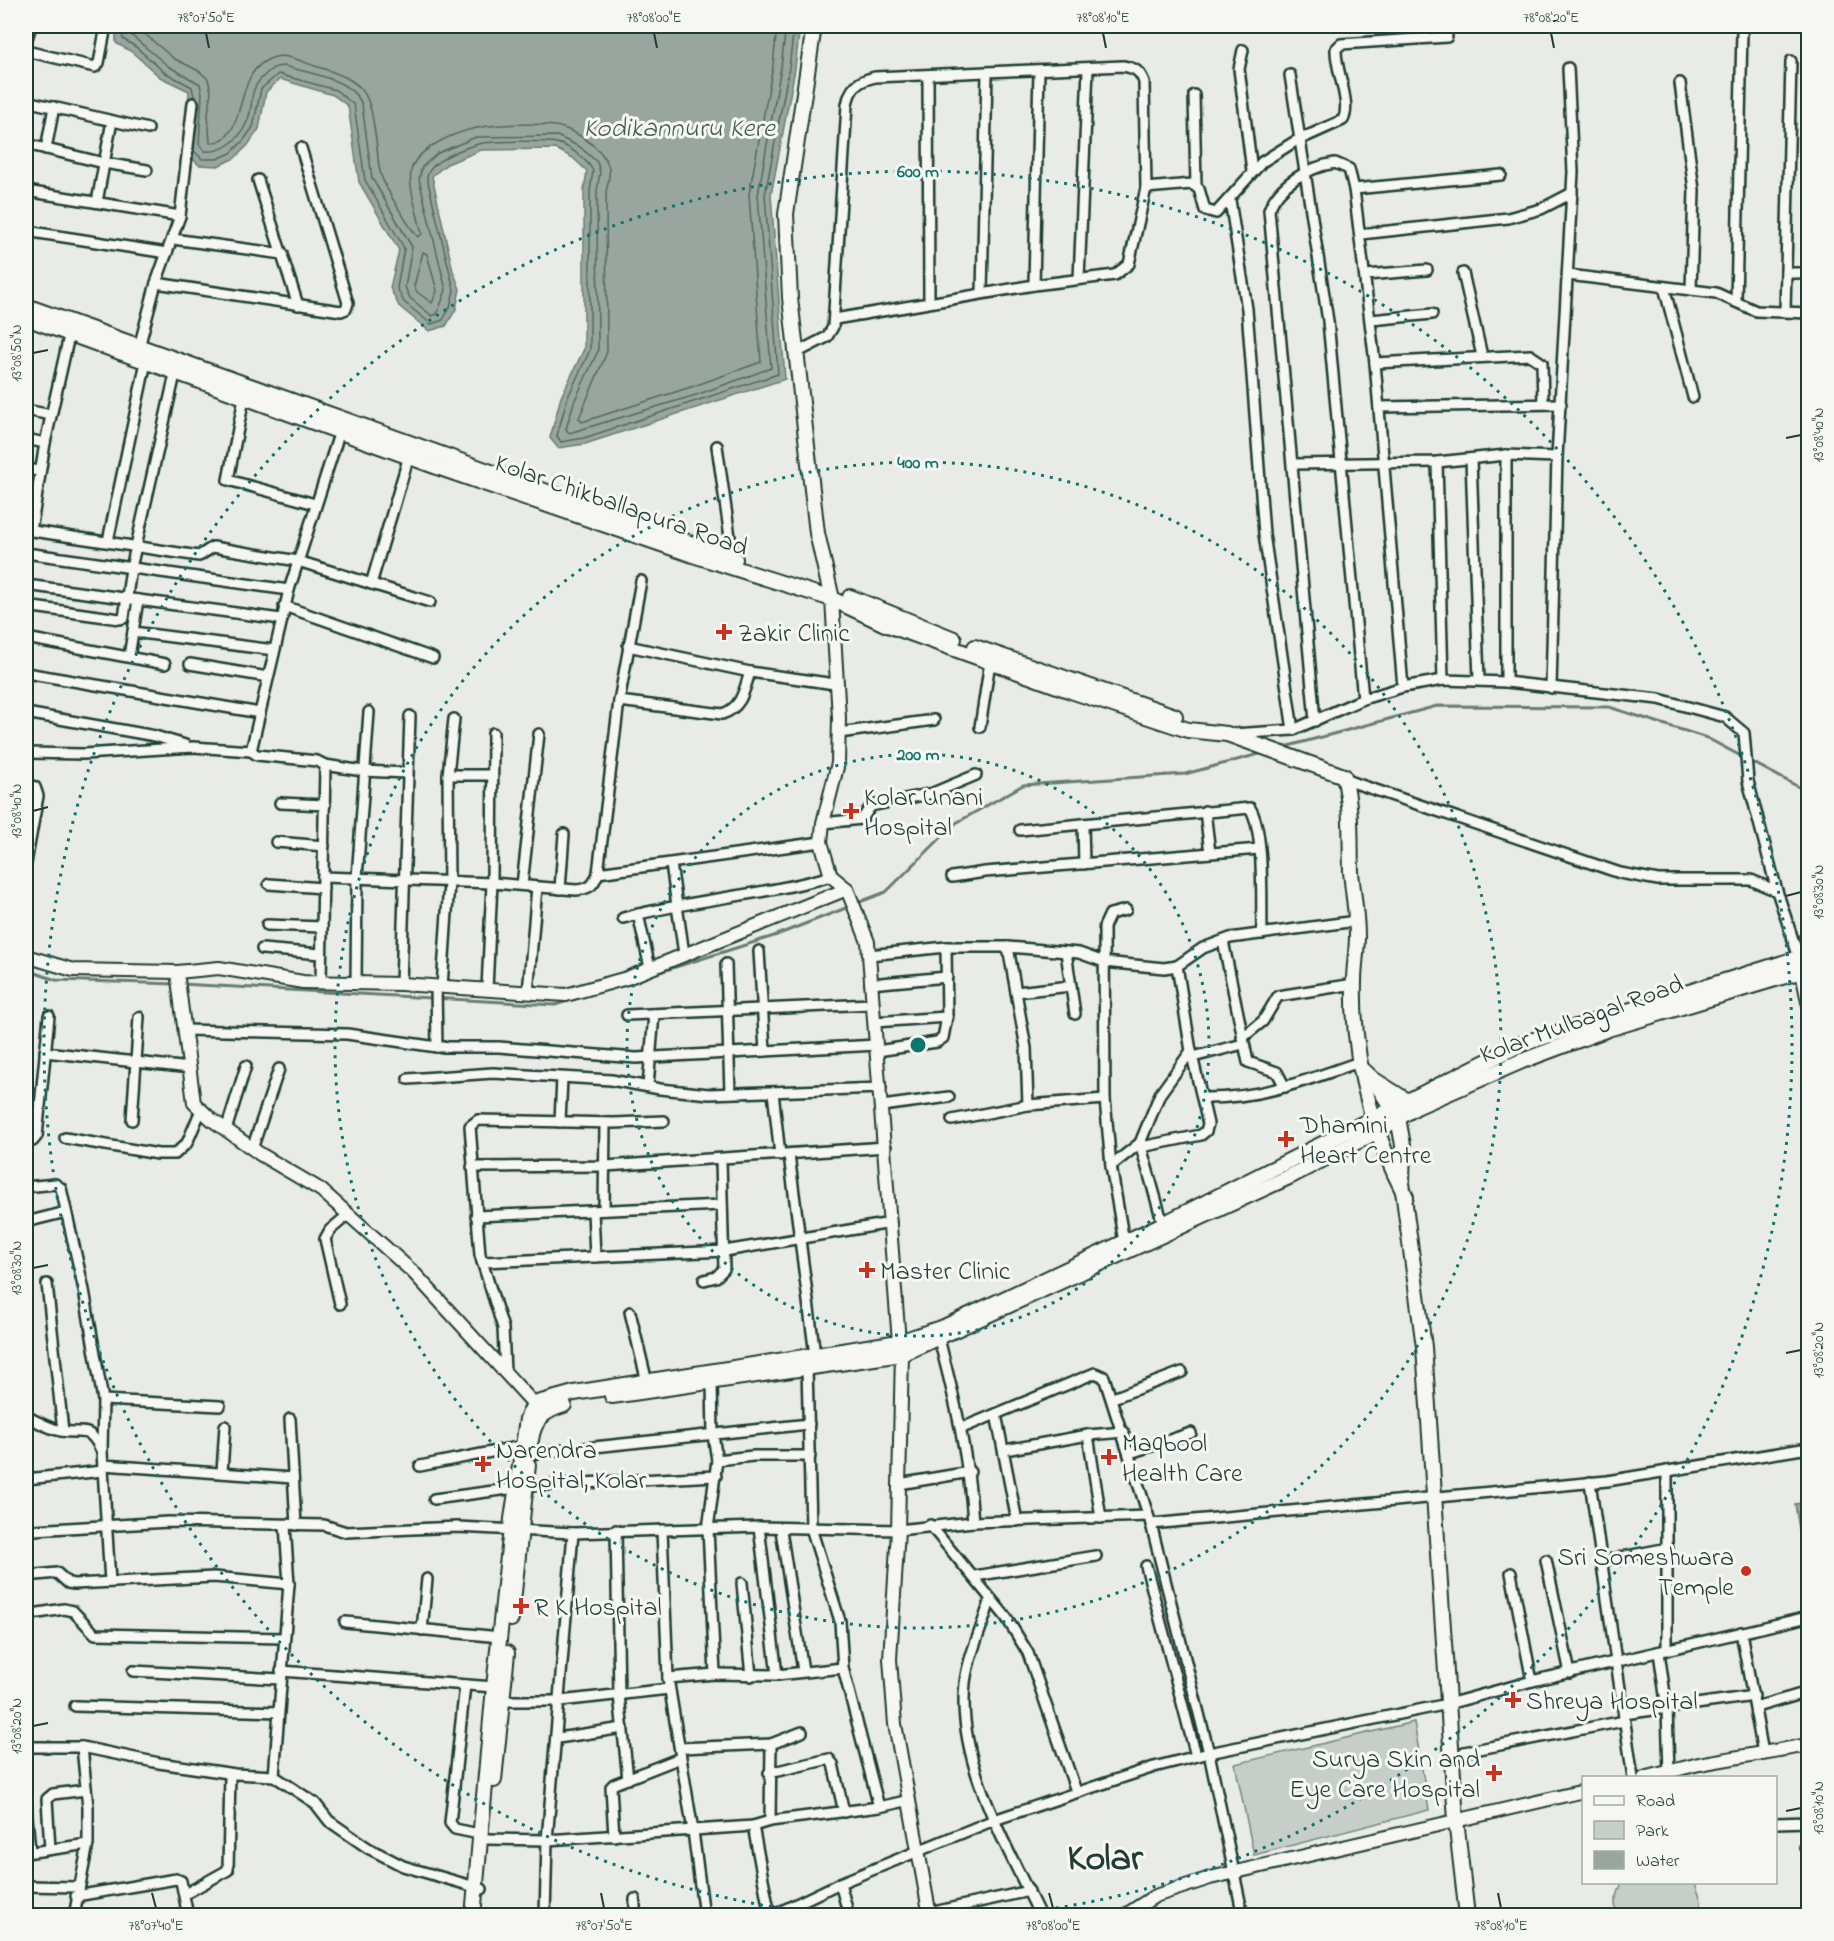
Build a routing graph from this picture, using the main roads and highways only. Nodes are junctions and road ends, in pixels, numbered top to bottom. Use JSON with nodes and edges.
{"nodes":[{"id":1,"x":814,"y":26,"type":"edge"},
{"id":2,"x":26,"y":306,"type":"edge"},
{"id":3,"x":26,"y":318,"type":"edge"},
{"id":4,"x":140,"y":355,"type":"junction"},
{"id":5,"x":246,"y":390,"type":"junction"},
{"id":6,"x":831,"y":594,"type":"junction"},
{"id":7,"x":1204,"y":730,"type":"junction"},
{"id":8,"x":1805,"y":964,"type":"edge"},
{"id":9,"x":1360,"y":1065,"type":"junction"},
{"id":10,"x":1374,"y":1080,"type":"junction"},
{"id":11,"x":1411,"y":1104,"type":"junction"},
{"id":12,"x":1394,"y":1113,"type":"junction"},
{"id":13,"x":1374,"y":1126,"type":"junction"},
{"id":14,"x":1350,"y":1144,"type":"junction"},
{"id":15,"x":1403,"y":1145,"type":"junction"},
{"id":16,"x":1384,"y":1153,"type":"junction"},
{"id":17,"x":1406,"y":1197,"type":"junction"},
{"id":18,"x":901,"y":1348,"type":"junction"},
{"id":19,"x":525,"y":1450,"type":"junction"},
{"id":20,"x":517,"y":1530,"type":"junction"},
{"id":21,"x":483,"y":1836,"type":"junction"},
{"id":22,"x":478,"y":1889,"type":"junction"},
{"id":23,"x":473,"y":1916,"type":"edge"},
{"id":24,"x":482,"y":1916,"type":"edge"},
{"id":25,"x":1467,"y":1916,"type":"edge"}],
"edges":[{"from":1,"to":6,"type":"main road"},
{"from":2,"to":4,"type":"main road","name":"Kolar Chikballapura Road"},
{"from":3,"to":4,"type":"main road","name":"Kolar Chikballapura Road"},
{"from":4,"to":5,"type":"main road","name":"Kolar Chikballapura Road"},
{"from":4,"to":5,"type":"main road","name":"Kolar Chikballapura Road"},
{"from":5,"to":6,"type":"main road","name":"Kolar Chikballapura Road"},
{"from":5,"to":6,"type":"main road","name":"Kolar Chikballapura Road"},
{"from":6,"to":7,"type":"main road"},
{"from":6,"to":7,"type":"main road","name":"Kolar Chikballapura Road"},
{"from":7,"to":9,"type":"main road","name":"Kolar Chikballapura Road"},
{"from":8,"to":11,"type":"main road","name":"Kolar Mulbagal Road"},
{"from":9,"to":10,"type":"main road"},
{"from":9,"to":13,"type":"main road"},
{"from":10,"to":11,"type":"main road"},
{"from":10,"to":12,"type":"main road"},
{"from":11,"to":12,"type":"main road","name":"Kolar Mulbagal Road"},
{"from":11,"to":15,"type":"main road"},
{"from":12,"to":13,"type":"main road","name":"Kolar Mulbagal Road"},
{"from":12,"to":15,"type":"main road"},
{"from":13,"to":14,"type":"main road"},
{"from":13,"to":16,"type":"main road"},
{"from":13,"to":18,"type":"main road"},
{"from":14,"to":16,"type":"main road"},
{"from":14,"to":18,"type":"main road"},
{"from":15,"to":17,"type":"main road"},
{"from":16,"to":17,"type":"main road"},
{"from":17,"to":25,"type":"main road"},
{"from":18,"to":19,"type":"main road"},
{"from":18,"to":19,"type":"main road"},
{"from":19,"to":20,"type":"main road"},
{"from":20,"to":21,"type":"main road"},
{"from":20,"to":21,"type":"main road"},
{"from":21,"to":22,"type":"main road"},
{"from":22,"to":23,"type":"main road"},
{"from":22,"to":24,"type":"main road"}]}
